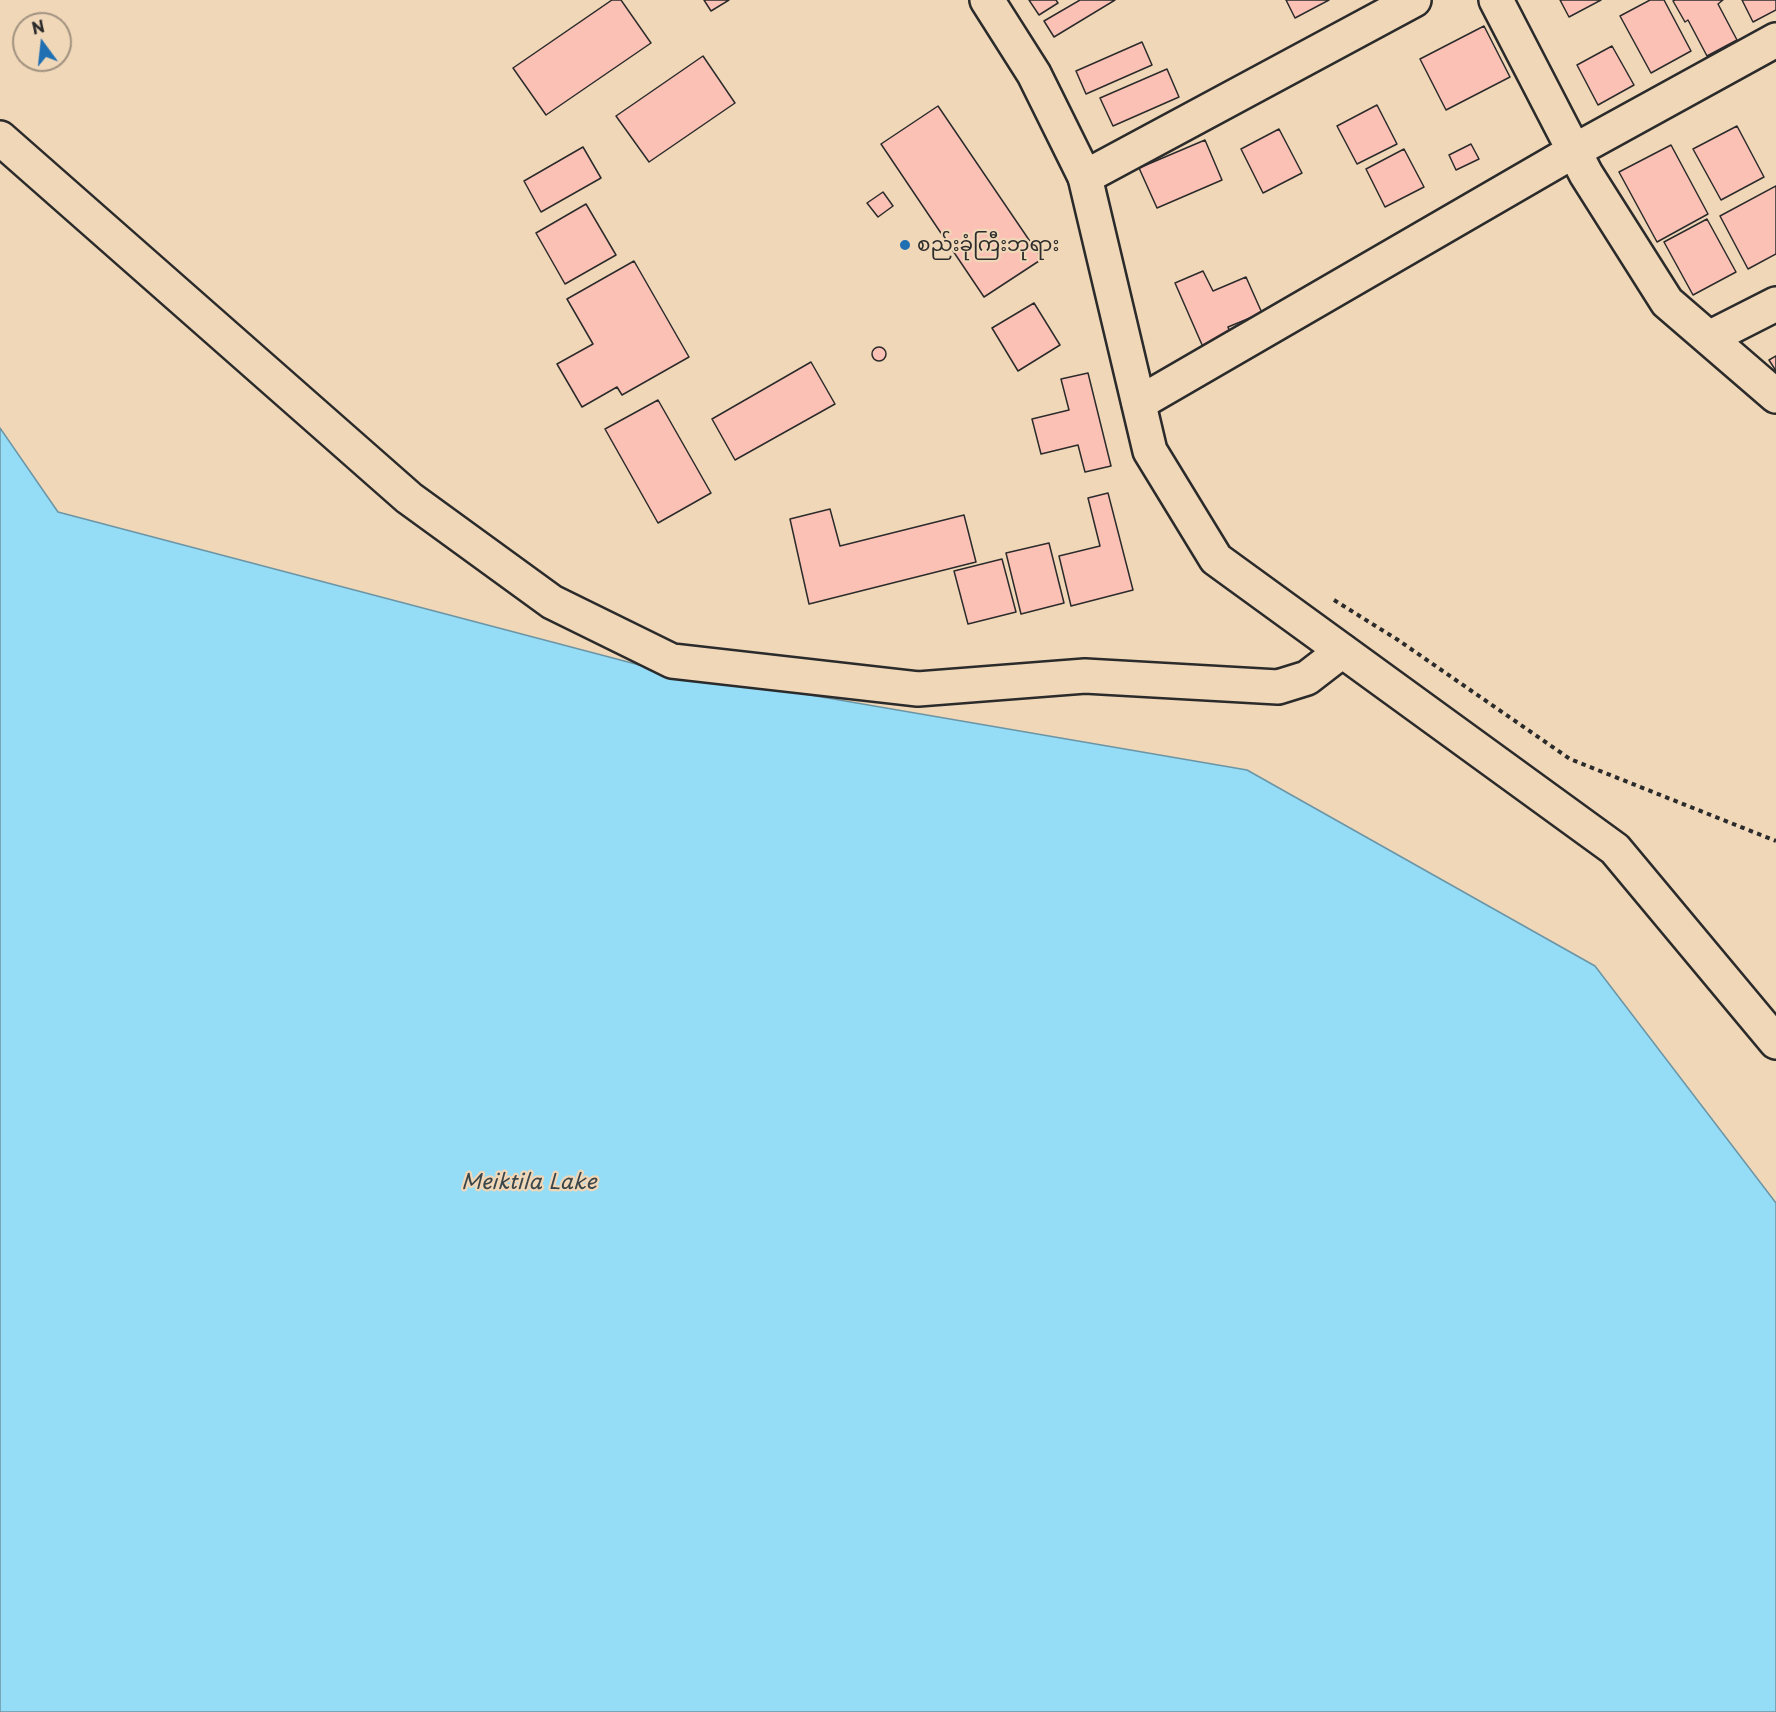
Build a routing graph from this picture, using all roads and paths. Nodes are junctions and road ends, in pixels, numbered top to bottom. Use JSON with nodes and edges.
{"nodes":[{"id":1,"x":987,"y":0,"type":"edge"},
{"id":2,"x":1414,"y":0,"type":"edge"},
{"id":3,"x":1496,"y":0,"type":"edge"},
{"id":4,"x":1776,"y":40,"type":"edge"},
{"id":5,"x":0,"y":138,"type":"edge"},
{"id":6,"x":1574,"y":151,"type":"junction"},
{"id":7,"x":1084,"y":177,"type":"junction"},
{"id":8,"x":1776,"y":304,"type":"edge"},
{"id":9,"x":1709,"y":338,"type":"junction"},
{"id":10,"x":1776,"y":396,"type":"edge"},
{"id":11,"x":1138,"y":403,"type":"junction"},
{"id":12,"x":1329,"y":596,"type":"dead end"},
{"id":13,"x":1342,"y":651,"type":"junction"},
{"id":14,"x":1776,"y":841,"type":"edge"},
{"id":15,"x":1776,"y":1042,"type":"edge"}],
"edges":[{"from":1,"to":7,"type":"street"},
{"from":2,"to":7,"type":"street"},
{"from":3,"to":6,"type":"street"},
{"from":4,"to":6,"type":"street"},
{"from":5,"to":13,"type":"street"},
{"from":6,"to":9,"type":"street"},
{"from":6,"to":11,"type":"street"},
{"from":7,"to":11,"type":"street"},
{"from":8,"to":9,"type":"street"},
{"from":9,"to":10,"type":"street"},
{"from":11,"to":13,"type":"street"},
{"from":12,"to":14,"type":"path"},
{"from":13,"to":15,"type":"street"}]}
